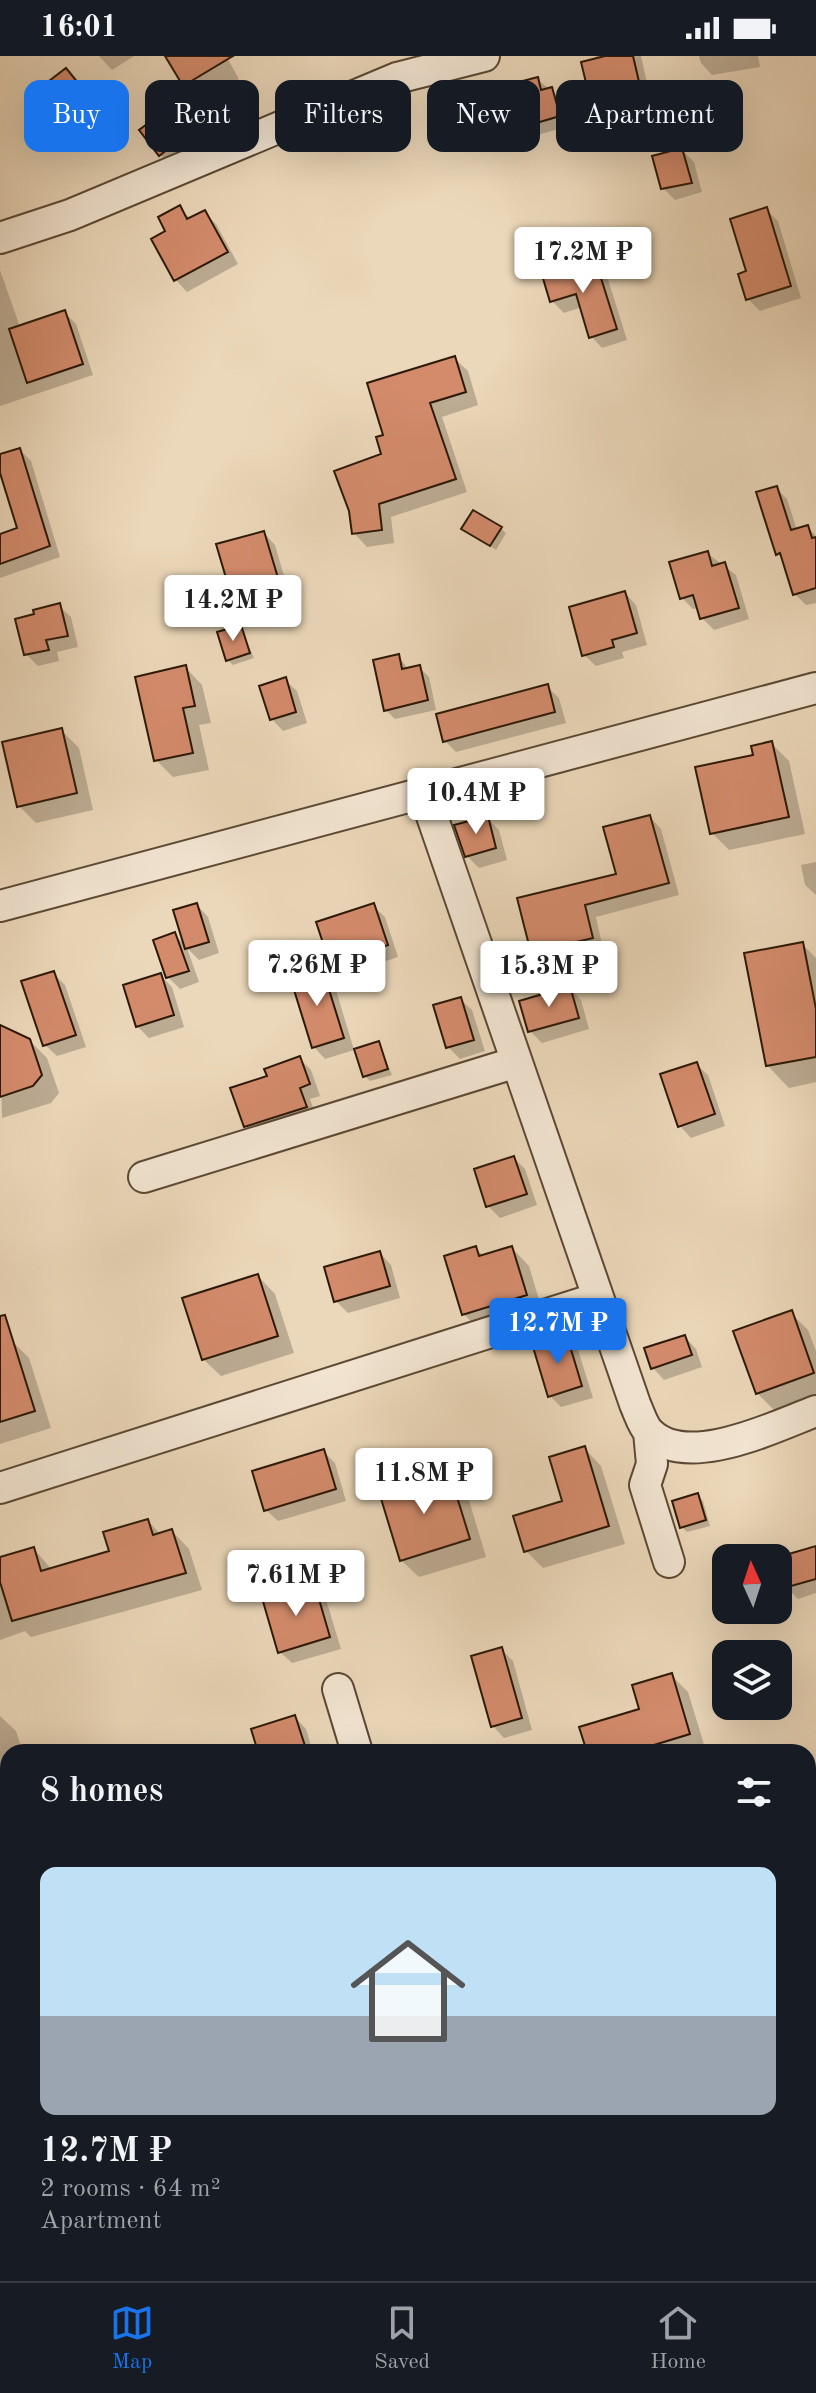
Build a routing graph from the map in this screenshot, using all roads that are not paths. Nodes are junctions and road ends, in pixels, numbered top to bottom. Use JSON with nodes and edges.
{"nodes":[{"id":1,"x":484,"y":56,"type":"edge"},
{"id":2,"x":394,"y":67,"type":"edge"},
{"id":3,"x":0,"y":238,"type":"edge"},
{"id":4,"x":816,"y":688,"type":"edge"},
{"id":5,"x":424,"y":793,"type":"junction"},
{"id":6,"x":0,"y":906,"type":"edge"},
{"id":7,"x":517,"y":1062,"type":"junction"},
{"id":8,"x":144,"y":1177,"type":"dead end"},
{"id":9,"x":598,"y":1298,"type":"junction"},
{"id":10,"x":816,"y":1411,"type":"edge"},
{"id":11,"x":649,"y":1432,"type":"junction"},
{"id":12,"x":0,"y":1488,"type":"edge"},
{"id":13,"x":669,"y":1562,"type":"dead end"},
{"id":14,"x":338,"y":1689,"type":"dead end"},
{"id":15,"x":355,"y":1744,"type":"edge"}],
"edges":[{"from":1,"to":2,"type":"street"},
{"from":2,"to":3,"type":"street"},
{"from":4,"to":5,"type":"street"},
{"from":5,"to":6,"type":"street"},
{"from":5,"to":7,"type":"street"},
{"from":7,"to":8,"type":"street"},
{"from":7,"to":9,"type":"street"},
{"from":9,"to":11,"type":"street"},
{"from":9,"to":12,"type":"street"},
{"from":10,"to":11,"type":"street"},
{"from":11,"to":13,"type":"street"},
{"from":14,"to":15,"type":"street"}]}
